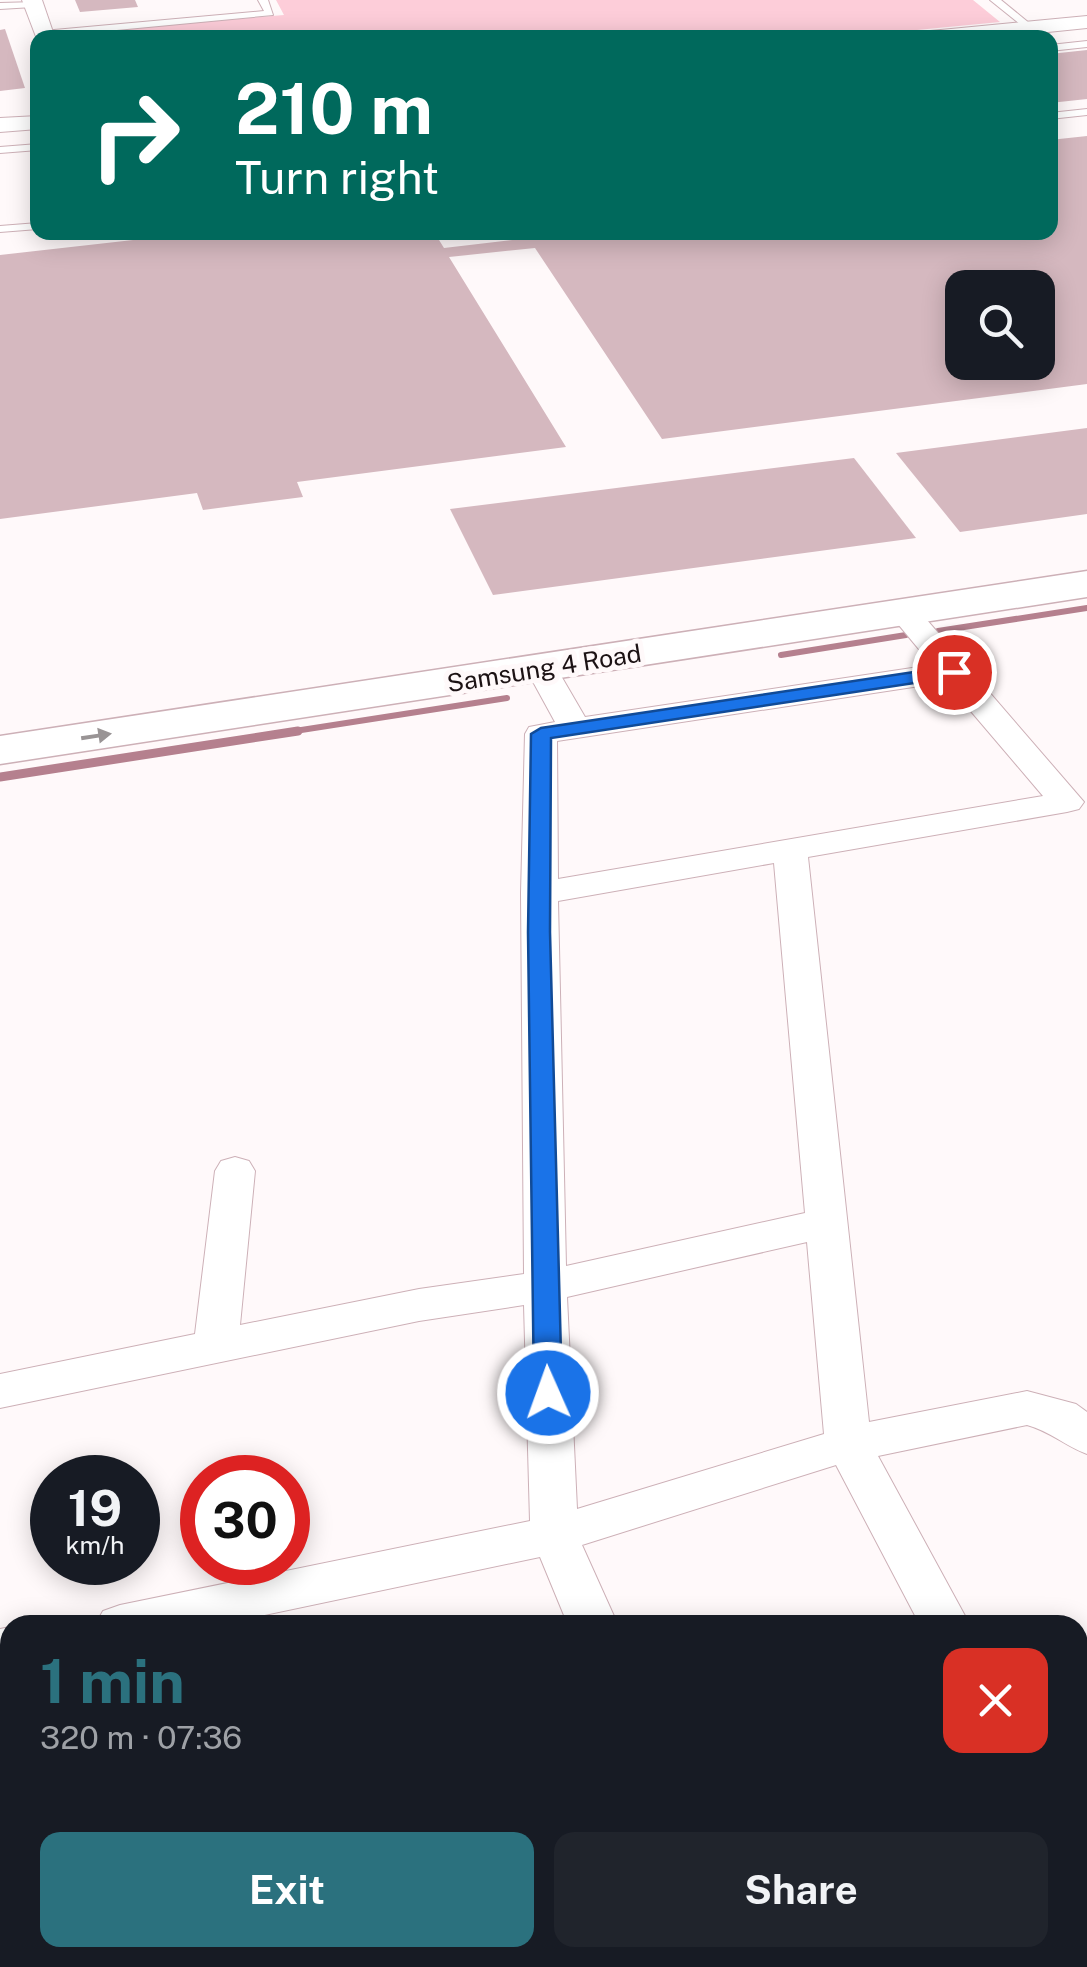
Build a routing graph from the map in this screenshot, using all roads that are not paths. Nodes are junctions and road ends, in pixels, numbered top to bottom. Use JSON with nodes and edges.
{"nodes":[{"id":1,"x":262,"y":0,"type":"edge"},
{"id":2,"x":994,"y":0,"type":"edge"},
{"id":3,"x":33,"y":2,"type":"edge"},
{"id":4,"x":0,"y":6,"type":"edge"},
{"id":5,"x":1087,"y":22,"type":"edge"},
{"id":6,"x":1029,"y":27,"type":"junction"},
{"id":7,"x":42,"y":30,"type":"edge"},
{"id":8,"x":103,"y":30,"type":"edge"},
{"id":9,"x":999,"y":30,"type":"edge"},
{"id":10,"x":1087,"y":44,"type":"edge"},
{"id":11,"x":1058,"y":47,"type":"edge"},
{"id":12,"x":1087,"y":112,"type":"edge"},
{"id":13,"x":1058,"y":115,"type":"edge"},
{"id":14,"x":30,"y":123,"type":"edge"},
{"id":15,"x":0,"y":125,"type":"edge"},
{"id":16,"x":30,"y":147,"type":"edge"},
{"id":17,"x":0,"y":150,"type":"edge"},
{"id":18,"x":30,"y":227,"type":"edge"},
{"id":19,"x":0,"y":229,"type":"edge"},
{"id":20,"x":1087,"y":557,"type":"edge"},
{"id":21,"x":1087,"y":584,"type":"edge"},
{"id":22,"x":903,"y":612,"type":"junction"},
{"id":23,"x":534,"y":655,"type":"junction"},
{"id":24,"x":954,"y":672,"type":"junction"},
{"id":25,"x":325,"y":686,"type":"junction"},
{"id":26,"x":0,"y":718,"type":"edge"},
{"id":27,"x":574,"y":728,"type":"junction"},
{"id":28,"x":0,"y":750,"type":"edge"},
{"id":29,"x":1077,"y":810,"type":"edge"},
{"id":30,"x":790,"y":850,"type":"junction"},
{"id":31,"x":539,"y":893,"type":"junction"},
{"id":32,"x":235,"y":1170,"type":"dead end"},
{"id":33,"x":826,"y":1224,"type":"junction"},
{"id":34,"x":544,"y":1287,"type":"junction"},
{"id":35,"x":216,"y":1347,"type":"junction"},
{"id":36,"x":0,"y":1390,"type":"edge"},
{"id":37,"x":1087,"y":1436,"type":"edge"},
{"id":38,"x":848,"y":1444,"type":"junction"},
{"id":39,"x":554,"y":1534,"type":"junction"},
{"id":40,"x":168,"y":1615,"type":"edge"},
{"id":41,"x":589,"y":1615,"type":"edge"},
{"id":42,"x":940,"y":1615,"type":"edge"}],
"edges":[{"from":1,"to":8,"type":"lane"},
{"from":2,"to":6,"type":"lane"},
{"from":3,"to":4,"type":"lane"},
{"from":3,"to":7,"type":"street"},
{"from":5,"to":6,"type":"street"},
{"from":6,"to":9,"type":"street"},
{"from":10,"to":11,"type":"lane"},
{"from":12,"to":13,"type":"lane"},
{"from":14,"to":15,"type":"street"},
{"from":16,"to":17,"type":"lane"},
{"from":18,"to":19,"type":"lane"},
{"from":20,"to":23,"type":"main road","name":"Samsung 4 Road"},
{"from":21,"to":22,"type":"main road","name":"Samsung 4 Road"},
{"from":22,"to":23,"type":"main road","name":"Samsung 4 Road"},
{"from":22,"to":24,"type":"street"},
{"from":23,"to":25,"type":"main road","name":"Samsung 4 Road"},
{"from":23,"to":27,"type":"street"},
{"from":24,"to":27,"type":"street"},
{"from":24,"to":29,"type":"street"},
{"from":25,"to":26,"type":"main road","name":"Samsung 4 Road"},
{"from":28,"to":25,"type":"main road","name":"Samsung 4 Road","one_way":true},
{"from":27,"to":31,"type":"street"},
{"from":29,"to":30,"type":"street"},
{"from":30,"to":31,"type":"street"},
{"from":30,"to":33,"type":"street"},
{"from":31,"to":34,"type":"street"},
{"from":32,"to":35,"type":"street"},
{"from":33,"to":34,"type":"street"},
{"from":33,"to":38,"type":"street"},
{"from":34,"to":35,"type":"street"},
{"from":34,"to":39,"type":"street"},
{"from":35,"to":36,"type":"street"},
{"from":37,"to":38,"type":"street"},
{"from":38,"to":39,"type":"street"},
{"from":38,"to":42,"type":"street"},
{"from":39,"to":40,"type":"street"},
{"from":39,"to":41,"type":"street"}]}
